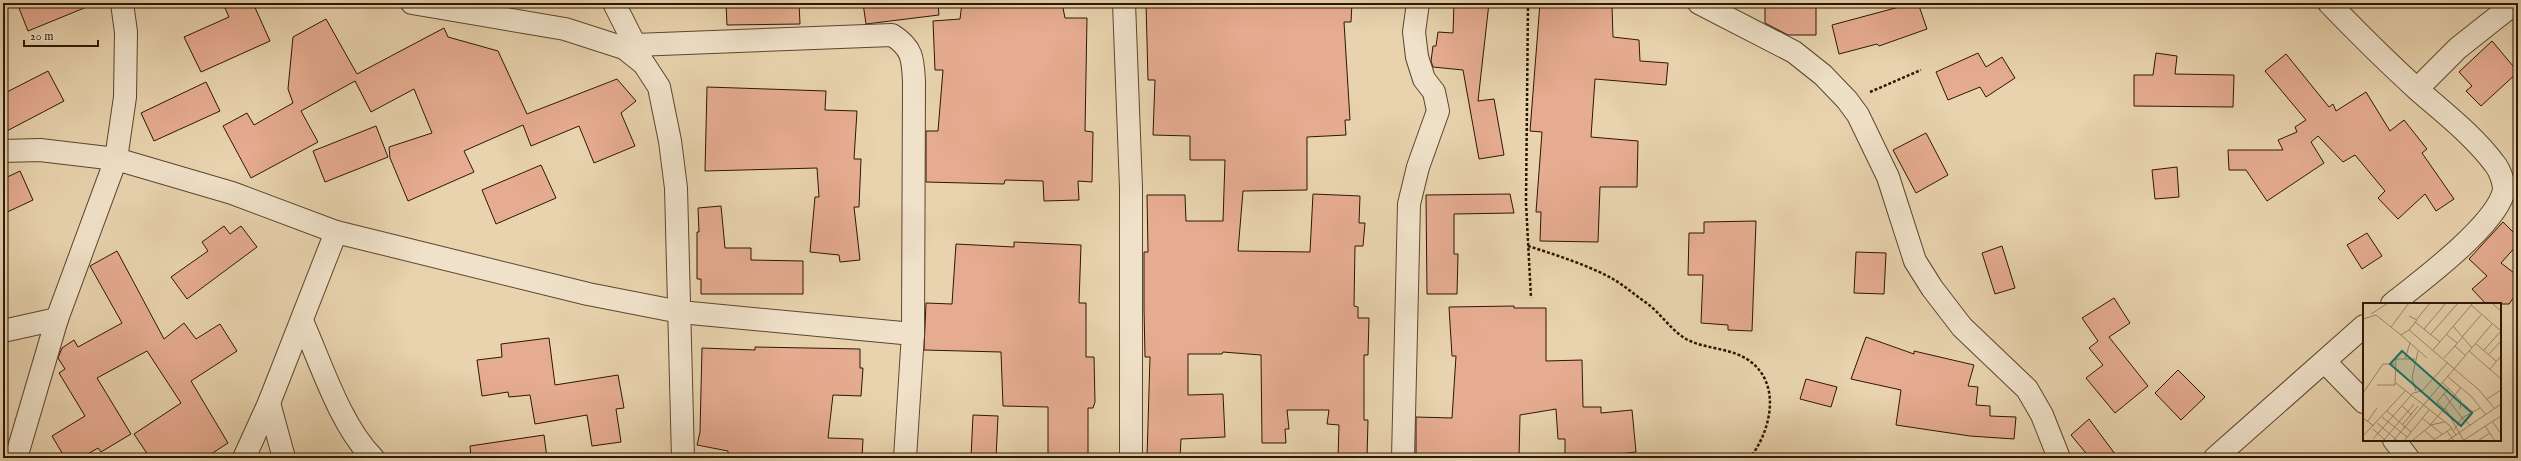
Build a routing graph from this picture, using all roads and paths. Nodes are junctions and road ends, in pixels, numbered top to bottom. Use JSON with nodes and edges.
{"nodes":[{"id":1,"x":122,"y":3,"type":"edge"},
{"id":2,"x":412,"y":3,"type":"edge"},
{"id":3,"x":614,"y":3,"type":"edge"},
{"id":4,"x":1124,"y":3,"type":"edge"},
{"id":5,"x":1418,"y":3,"type":"edge"},
{"id":6,"x":1528,"y":3,"type":"edge"},
{"id":7,"x":1699,"y":3,"type":"edge"},
{"id":8,"x":2329,"y":3,"type":"edge"},
{"id":9,"x":2515,"y":3,"type":"edge"},
{"id":10,"x":639,"y":55,"type":"junction"},
{"id":11,"x":1921,"y":70,"type":"dead end"},
{"id":12,"x":2417,"y":90,"type":"junction"},
{"id":13,"x":1846,"y":100,"type":"junction"},
{"id":14,"x":3,"y":151,"type":"edge"},
{"id":15,"x":116,"y":159,"type":"junction"},
{"id":16,"x":336,"y":232,"type":"junction"},
{"id":17,"x":1528,"y":246,"type":"junction"},
{"id":18,"x":1532,"y":298,"type":"dead end"},
{"id":19,"x":2393,"y":303,"type":"edge"},
{"id":20,"x":680,"y":312,"type":"junction"},
{"id":21,"x":57,"y":319,"type":"junction"},
{"id":22,"x":302,"y":321,"type":"junction"},
{"id":23,"x":2363,"y":327,"type":"edge"},
{"id":24,"x":3,"y":331,"type":"edge"},
{"id":25,"x":913,"y":334,"type":"junction"},
{"id":26,"x":2325,"y":362,"type":"junction"},
{"id":27,"x":2363,"y":401,"type":"edge"},
{"id":28,"x":269,"y":403,"type":"junction"},
{"id":29,"x":2395,"y":441,"type":"edge"},
{"id":30,"x":16,"y":458,"type":"edge"},
{"id":31,"x":244,"y":458,"type":"edge"},
{"id":32,"x":284,"y":458,"type":"edge"},
{"id":33,"x":373,"y":458,"type":"edge"},
{"id":34,"x":683,"y":458,"type":"edge"},
{"id":35,"x":905,"y":458,"type":"edge"},
{"id":36,"x":1130,"y":458,"type":"edge"},
{"id":37,"x":1403,"y":458,"type":"edge"},
{"id":38,"x":1750,"y":458,"type":"edge"},
{"id":39,"x":2059,"y":458,"type":"edge"},
{"id":40,"x":2215,"y":458,"type":"edge"},
{"id":41,"x":2408,"y":458,"type":"edge"}],
"edges":[{"from":1,"to":15,"type":"street"},
{"from":2,"to":10,"type":"street"},
{"from":3,"to":10,"type":"street"},
{"from":4,"to":36,"type":"street"},
{"from":5,"to":37,"type":"street"},
{"from":6,"to":17,"type":"path"},
{"from":7,"to":13,"type":"street"},
{"from":8,"to":12,"type":"street"},
{"from":9,"to":12,"type":"street"},
{"from":10,"to":20,"type":"street"},
{"from":10,"to":25,"type":"street"},
{"from":11,"to":13,"type":"path"},
{"from":12,"to":19,"type":"street"},
{"from":13,"to":39,"type":"street"},
{"from":14,"to":15,"type":"street"},
{"from":15,"to":16,"type":"street"},
{"from":15,"to":21,"type":"street"},
{"from":16,"to":20,"type":"street"},
{"from":16,"to":22,"type":"street"},
{"from":17,"to":18,"type":"path"},
{"from":17,"to":38,"type":"path"},
{"from":20,"to":25,"type":"street"},
{"from":20,"to":34,"type":"street"},
{"from":21,"to":24,"type":"street"},
{"from":21,"to":30,"type":"street"},
{"from":22,"to":28,"type":"street"},
{"from":22,"to":33,"type":"street"},
{"from":23,"to":26,"type":"street"},
{"from":25,"to":35,"type":"street"},
{"from":26,"to":27,"type":"street"},
{"from":26,"to":40,"type":"street"},
{"from":28,"to":31,"type":"street"},
{"from":28,"to":32,"type":"street"},
{"from":29,"to":41,"type":"street"}]}
